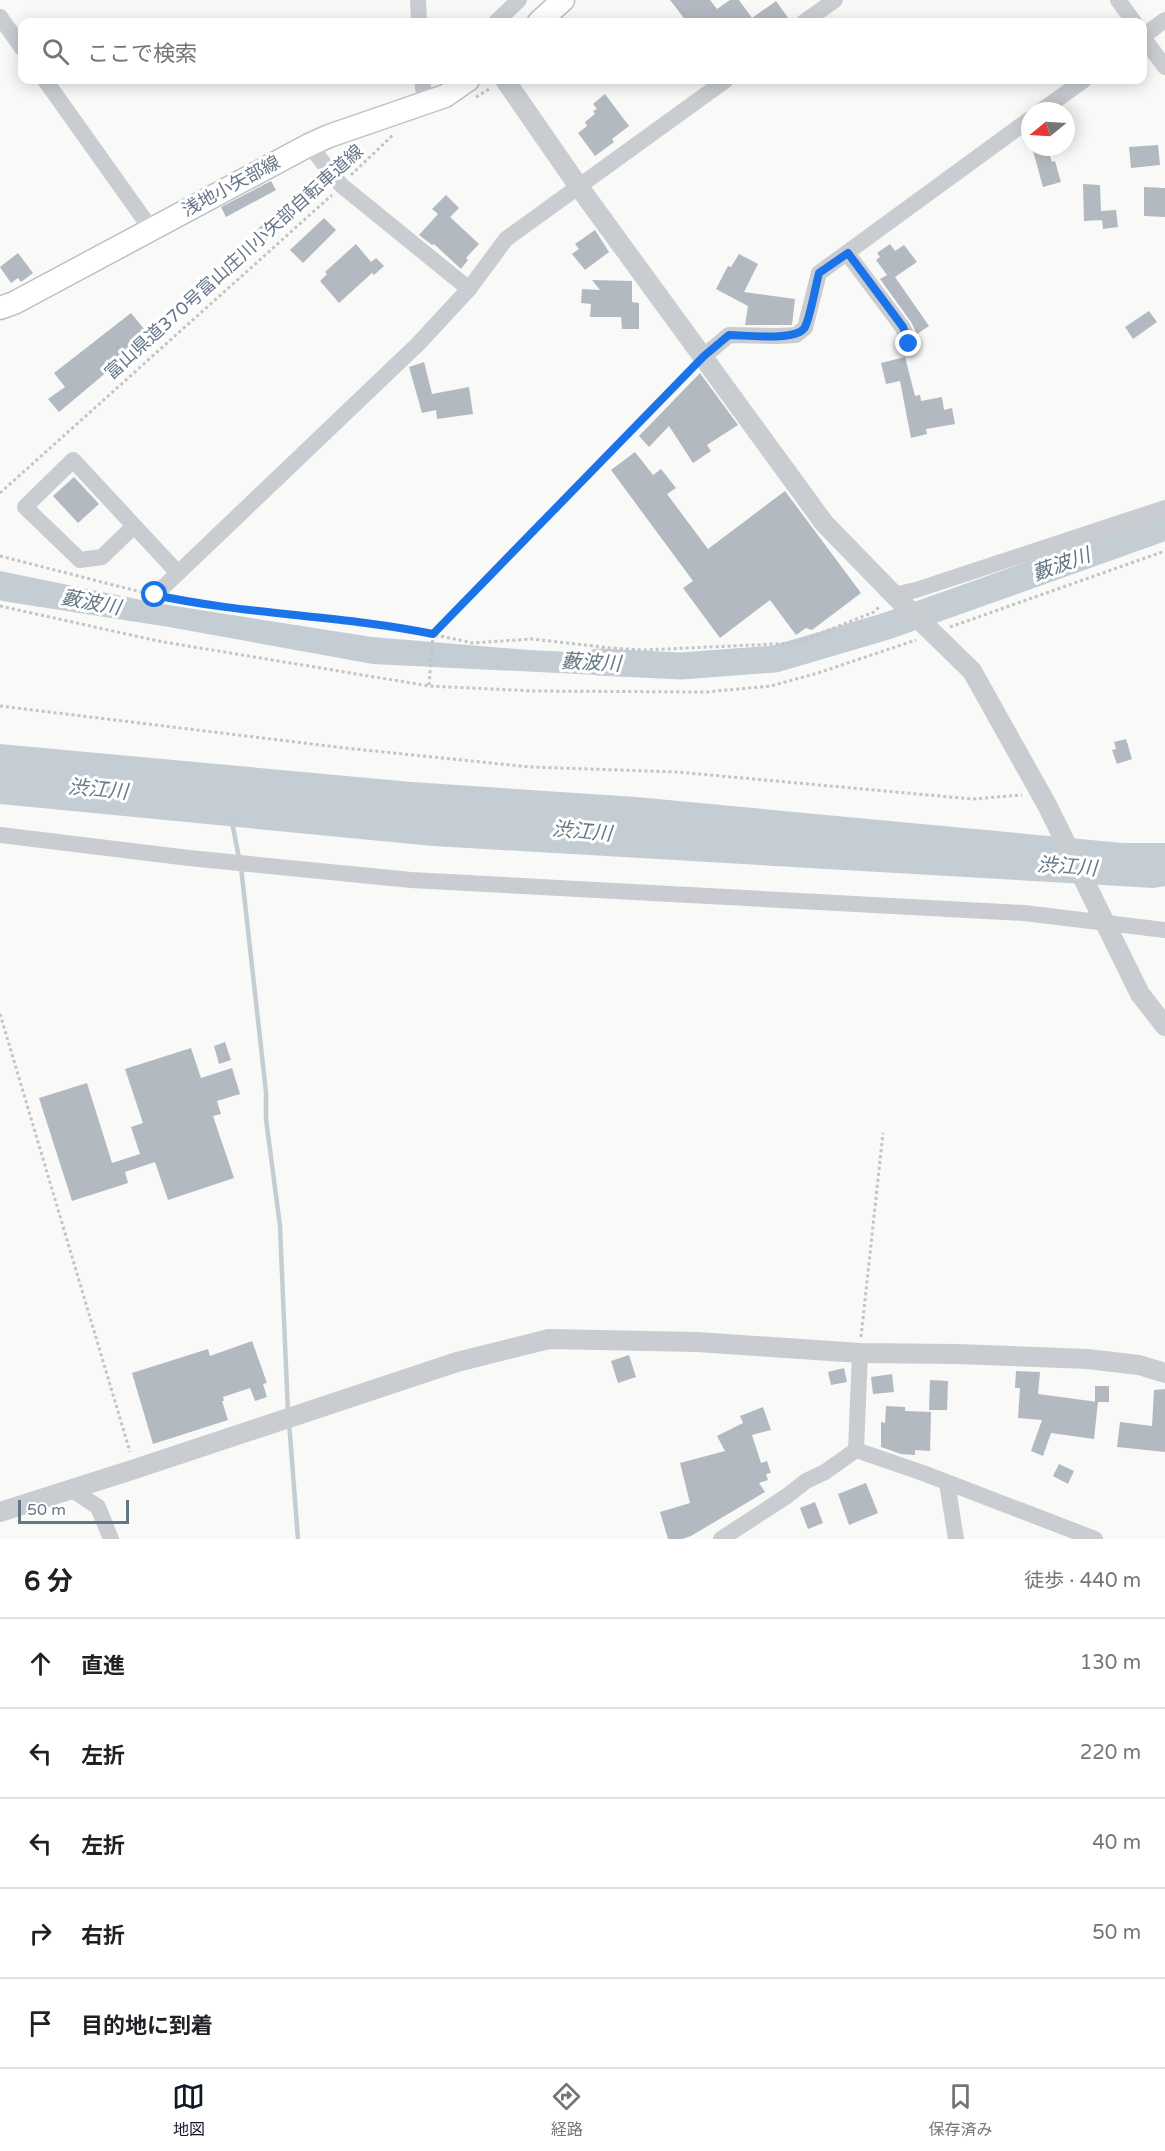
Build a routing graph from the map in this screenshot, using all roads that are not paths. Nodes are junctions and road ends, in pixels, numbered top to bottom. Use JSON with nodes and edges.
{"nodes":[{"id":1,"x":418,"y":0,"type":"edge"},
{"id":2,"x":519,"y":0,"type":"edge"},
{"id":3,"x":563,"y":0,"type":"edge"},
{"id":4,"x":835,"y":0,"type":"edge"},
{"id":5,"x":1118,"y":0,"type":"edge"},
{"id":6,"x":0,"y":16,"type":"edge"},
{"id":7,"x":419,"y":18,"type":"edge"},
{"id":8,"x":499,"y":18,"type":"edge"},
{"id":9,"x":543,"y":18,"type":"edge"},
{"id":10,"x":810,"y":18,"type":"edge"},
{"id":11,"x":1131,"y":18,"type":"edge"},
{"id":12,"x":1165,"y":21,"type":"edge"},
{"id":13,"x":1147,"y":33,"type":"edge"},
{"id":14,"x":18,"y":42,"type":"edge"},
{"id":15,"x":1147,"y":42,"type":"edge"},
{"id":16,"x":1165,"y":67,"type":"edge"},
{"id":17,"x":48,"y":84,"type":"edge"},
{"id":18,"x":423,"y":84,"type":"edge"},
{"id":19,"x":502,"y":84,"type":"edge"},
{"id":20,"x":721,"y":84,"type":"edge"},
{"id":21,"x":1078,"y":84,"type":"edge"},
{"id":22,"x":469,"y":89,"type":"edge"},
{"id":23,"x":425,"y":102,"type":"junction"},
{"id":24,"x":1053,"y":102,"type":"edge"},
{"id":25,"x":1021,"y":126,"type":"edge"},
{"id":26,"x":309,"y":145,"type":"junction"},
{"id":27,"x":579,"y":187,"type":"junction"},
{"id":28,"x":151,"y":229,"type":"junction"},
{"id":29,"x":848,"y":253,"type":"junction"},
{"id":30,"x":468,"y":290,"type":"junction"},
{"id":31,"x":0,"y":308,"type":"edge"},
{"id":32,"x":909,"y":344,"type":"dead end"},
{"id":33,"x":704,"y":356,"type":"junction"},
{"id":34,"x":1165,"y":508,"type":"edge"},
{"id":35,"x":134,"y":526,"type":"junction"},
{"id":36,"x":178,"y":573,"type":"junction"},
{"id":37,"x":155,"y":595,"type":"road end"},
{"id":38,"x":898,"y":599,"type":"junction"},
{"id":39,"x":0,"y":835,"type":"edge"},
{"id":40,"x":1104,"y":918,"type":"junction"},
{"id":41,"x":1165,"y":930,"type":"edge"},
{"id":42,"x":1165,"y":1026,"type":"edge"},
{"id":43,"x":860,"y":1353,"type":"junction"},
{"id":44,"x":1165,"y":1373,"type":"edge"},
{"id":45,"x":856,"y":1450,"type":"junction"},
{"id":46,"x":947,"y":1483,"type":"junction"},
{"id":47,"x":70,"y":1489,"type":"junction"},
{"id":48,"x":0,"y":1512,"type":"edge"},
{"id":49,"x":111,"y":1539,"type":"edge"},
{"id":50,"x":721,"y":1539,"type":"edge"},
{"id":51,"x":956,"y":1539,"type":"edge"},
{"id":52,"x":1095,"y":1539,"type":"edge"}],
"edges":[{"from":1,"to":7,"type":"street"},
{"from":2,"to":8,"type":"street"},
{"from":3,"to":9,"type":"main road"},
{"from":4,"to":10,"type":"street"},
{"from":5,"to":11,"type":"street"},
{"from":6,"to":14,"type":"street"},
{"from":12,"to":13,"type":"street"},
{"from":15,"to":16,"type":"street"},
{"from":17,"to":28,"type":"street"},
{"from":18,"to":23,"type":"street"},
{"from":19,"to":27,"type":"street"},
{"from":20,"to":27,"type":"street"},
{"from":21,"to":24,"type":"street"},
{"from":22,"to":23,"type":"main road","name":"浅地小矢部線"},
{"from":23,"to":26,"type":"main road","name":"浅地小矢部線"},
{"from":25,"to":29,"type":"street"},
{"from":26,"to":28,"type":"main road","name":"浅地小矢部線"},
{"from":26,"to":30,"type":"street"},
{"from":27,"to":30,"type":"street"},
{"from":27,"to":33,"type":"street"},
{"from":28,"to":31,"type":"main road","name":"浅地小矢部線"},
{"from":29,"to":32,"type":"street"},
{"from":29,"to":33,"type":"street"},
{"from":30,"to":36,"type":"street"},
{"from":33,"to":38,"type":"street"},
{"from":34,"to":38,"type":"street"},
{"from":35,"to":35,"type":"street"},
{"from":35,"to":36,"type":"street"},
{"from":36,"to":37,"type":"street"},
{"from":38,"to":40,"type":"street"},
{"from":39,"to":40,"type":"street"},
{"from":40,"to":41,"type":"street"},
{"from":40,"to":42,"type":"street"},
{"from":43,"to":44,"type":"street"},
{"from":43,"to":45,"type":"street"},
{"from":43,"to":47,"type":"street"},
{"from":45,"to":46,"type":"street"},
{"from":45,"to":50,"type":"street"},
{"from":46,"to":51,"type":"street"},
{"from":46,"to":52,"type":"street"},
{"from":47,"to":48,"type":"street"},
{"from":47,"to":49,"type":"street"}]}
